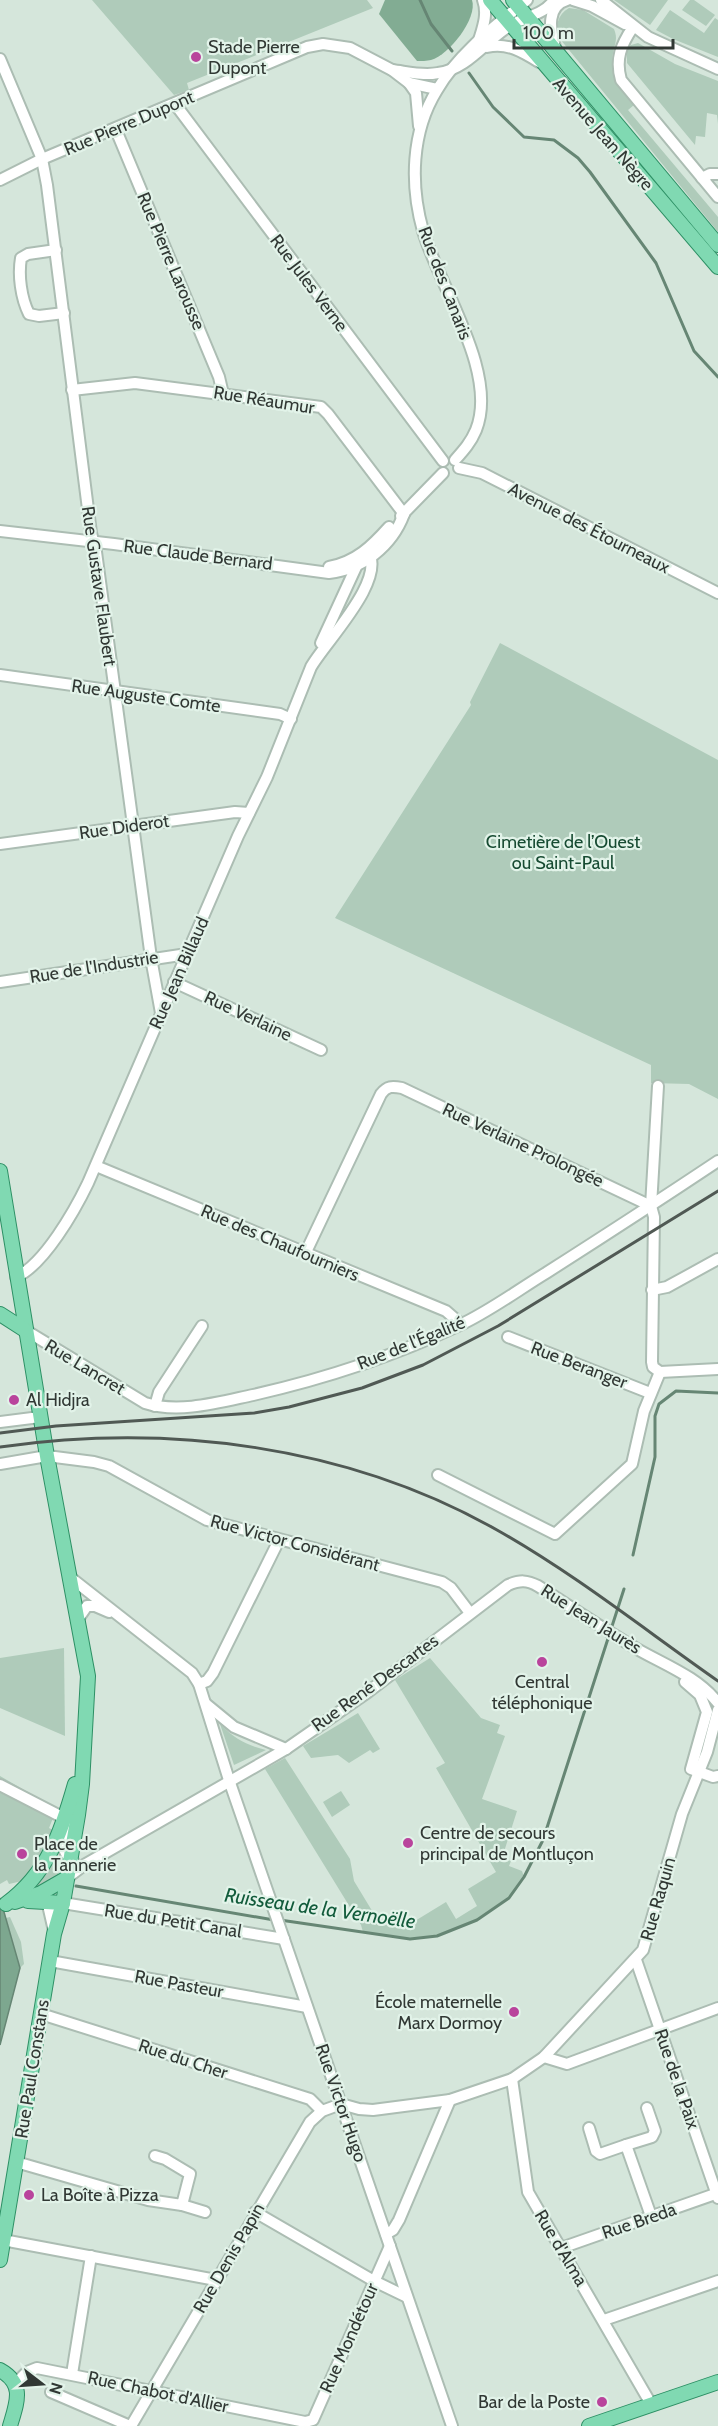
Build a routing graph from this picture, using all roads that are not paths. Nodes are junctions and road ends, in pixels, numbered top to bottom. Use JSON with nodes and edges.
{"nodes":[{"id":1,"x":483,"y":0,"type":"edge"},
{"id":2,"x":490,"y":0,"type":"edge"},
{"id":3,"x":567,"y":0,"type":"edge"},
{"id":4,"x":573,"y":0,"type":"edge"},
{"id":5,"x":601,"y":0,"type":"edge"},
{"id":6,"x":519,"y":2,"type":"edge"},
{"id":7,"x":553,"y":5,"type":"edge"},
{"id":8,"x":527,"y":19,"type":"junction"},
{"id":9,"x":508,"y":22,"type":"junction"},
{"id":10,"x":633,"y":27,"type":"junction"},
{"id":11,"x":480,"y":45,"type":"junction"},
{"id":12,"x":557,"y":53,"type":"junction"},
{"id":13,"x":0,"y":59,"type":"edge"},
{"id":14,"x":546,"y":67,"type":"junction"},
{"id":15,"x":718,"y":69,"type":"edge"},
{"id":16,"x":393,"y":70,"type":"junction"},
{"id":17,"x":452,"y":70,"type":"junction"},
{"id":18,"x":409,"y":83,"type":"junction"},
{"id":19,"x":437,"y":89,"type":"junction"},
{"id":20,"x":175,"y":104,"type":"junction"},
{"id":21,"x":116,"y":130,"type":"junction"},
{"id":22,"x":420,"y":133,"type":"junction"},
{"id":23,"x":42,"y":159,"type":"junction"},
{"id":24,"x":718,"y":174,"type":"edge"},
{"id":25,"x":702,"y":178,"type":"junction"},
{"id":26,"x":0,"y":180,"type":"edge"},
{"id":27,"x":718,"y":197,"type":"edge"},
{"id":28,"x":718,"y":245,"type":"edge"},
{"id":29,"x":56,"y":250,"type":"junction"},
{"id":30,"x":718,"y":267,"type":"edge"},
{"id":31,"x":64,"y":313,"type":"junction"},
{"id":32,"x":72,"y":390,"type":"junction"},
{"id":33,"x":223,"y":394,"type":"junction"},
{"id":34,"x":443,"y":461,"type":"junction"},
{"id":35,"x":457,"y":464,"type":"junction"},
{"id":36,"x":443,"y":473,"type":"junction"},
{"id":37,"x":404,"y":514,"type":"junction"},
{"id":38,"x":0,"y":531,"type":"edge"},
{"id":39,"x":94,"y":542,"type":"junction"},
{"id":40,"x":367,"y":554,"type":"junction"},
{"id":41,"x":357,"y":567,"type":"junction"},
{"id":42,"x":302,"y":569,"type":"junction"},
{"id":43,"x":330,"y":573,"type":"junction"},
{"id":44,"x":347,"y":589,"type":"junction"},
{"id":45,"x":718,"y":593,"type":"edge"},
{"id":46,"x":319,"y":652,"type":"junction"},
{"id":47,"x":0,"y":675,"type":"edge"},
{"id":48,"x":114,"y":691,"type":"junction"},
{"id":49,"x":291,"y":719,"type":"junction"},
{"id":50,"x":249,"y":813,"type":"junction"},
{"id":51,"x":133,"y":826,"type":"junction"},
{"id":52,"x":0,"y":844,"type":"edge"},
{"id":53,"x":187,"y":954,"type":"junction"},
{"id":54,"x":151,"y":958,"type":"junction"},
{"id":55,"x":0,"y":981,"type":"edge"},
{"id":56,"x":174,"y":982,"type":"junction"},
{"id":57,"x":161,"y":1013,"type":"junction"},
{"id":58,"x":321,"y":1050,"type":"dead end"},
{"id":59,"x":658,"y":1086,"type":"dead end"},
{"id":60,"x":718,"y":1161,"type":"edge"},
{"id":61,"x":96,"y":1166,"type":"junction"},
{"id":62,"x":0,"y":1171,"type":"edge"},
{"id":63,"x":651,"y":1206,"type":"junction"},
{"id":64,"x":305,"y":1254,"type":"junction"},
{"id":65,"x":718,"y":1259,"type":"edge"},
{"id":66,"x":16,"y":1277,"type":"junction"},
{"id":67,"x":652,"y":1290,"type":"junction"},
{"id":68,"x":0,"y":1314,"type":"edge"},
{"id":69,"x":461,"y":1324,"type":"junction"},
{"id":70,"x":202,"y":1326,"type":"dead end"},
{"id":71,"x":25,"y":1330,"type":"junction"},
{"id":72,"x":508,"y":1337,"type":"dead end"},
{"id":73,"x":718,"y":1369,"type":"edge"},
{"id":74,"x":660,"y":1372,"type":"junction"},
{"id":75,"x":650,"y":1393,"type":"junction"},
{"id":76,"x":150,"y":1405,"type":"junction"},
{"id":77,"x":40,"y":1417,"type":"junction"},
{"id":78,"x":0,"y":1422,"type":"edge"},
{"id":79,"x":47,"y":1456,"type":"junction"},
{"id":80,"x":0,"y":1464,"type":"edge"},
{"id":81,"x":438,"y":1475,"type":"dead end"},
{"id":82,"x":279,"y":1540,"type":"junction"},
{"id":83,"x":71,"y":1578,"type":"junction"},
{"id":84,"x":517,"y":1581,"type":"joint"},
{"id":85,"x":470,"y":1613,"type":"junction"},
{"id":86,"x":119,"y":1618,"type":"junction"},
{"id":87,"x":78,"y":1619,"type":"junction"},
{"id":88,"x":663,"y":1663,"type":"junction"},
{"id":89,"x":199,"y":1684,"type":"junction"},
{"id":90,"x":205,"y":1703,"type":"junction"},
{"id":91,"x":718,"y":1703,"type":"edge"},
{"id":92,"x":718,"y":1710,"type":"edge"},
{"id":93,"x":286,"y":1749,"type":"junction"},
{"id":94,"x":84,"y":1753,"type":"junction"},
{"id":95,"x":698,"y":1773,"type":"junction"},
{"id":96,"x":718,"y":1776,"type":"edge"},
{"id":97,"x":229,"y":1780,"type":"junction"},
{"id":98,"x":0,"y":1785,"type":"edge"},
{"id":99,"x":70,"y":1803,"type":"junction"},
{"id":100,"x":46,"y":1807,"type":"junction"},
{"id":101,"x":64,"y":1818,"type":"junction"},
{"id":102,"x":58,"y":1836,"type":"junction"},
{"id":103,"x":70,"y":1859,"type":"junction"},
{"id":104,"x":84,"y":1865,"type":"junction"},
{"id":105,"x":67,"y":1878,"type":"junction"},
{"id":106,"x":40,"y":1898,"type":"junction"},
{"id":107,"x":11,"y":1902,"type":"edge"},
{"id":108,"x":63,"y":1903,"type":"junction"},
{"id":109,"x":54,"y":1934,"type":"junction"},
{"id":110,"x":284,"y":1940,"type":"junction"},
{"id":111,"x":636,"y":1960,"type":"junction"},
{"id":112,"x":50,"y":1961,"type":"junction"},
{"id":113,"x":308,"y":2007,"type":"junction"},
{"id":114,"x":718,"y":2008,"type":"edge"},
{"id":115,"x":41,"y":2014,"type":"junction"},
{"id":116,"x":660,"y":2029,"type":"junction"},
{"id":117,"x":544,"y":2057,"type":"junction"},
{"id":118,"x":512,"y":2079,"type":"junction"},
{"id":119,"x":450,"y":2100,"type":"junction"},
{"id":120,"x":341,"y":2104,"type":"junction"},
{"id":121,"x":647,"y":2108,"type":"dead end"},
{"id":122,"x":322,"y":2111,"type":"junction"},
{"id":123,"x":588,"y":2128,"type":"dead end"},
{"id":124,"x":626,"y":2145,"type":"junction"},
{"id":125,"x":155,"y":2156,"type":"dead end"},
{"id":126,"x":16,"y":2162,"type":"junction"},
{"id":127,"x":718,"y":2195,"type":"edge"},
{"id":128,"x":182,"y":2205,"type":"junction"},
{"id":129,"x":205,"y":2212,"type":"dead end"},
{"id":130,"x":255,"y":2212,"type":"junction"},
{"id":131,"x":651,"y":2216,"type":"junction"},
{"id":132,"x":386,"y":2234,"type":"junction"},
{"id":133,"x":3,"y":2240,"type":"junction"},
{"id":134,"x":390,"y":2246,"type":"junction"},
{"id":135,"x":561,"y":2248,"type":"junction"},
{"id":136,"x":91,"y":2256,"type":"junction"},
{"id":137,"x":0,"y":2260,"type":"edge"},
{"id":138,"x":216,"y":2280,"type":"junction"},
{"id":139,"x":374,"y":2281,"type":"junction"},
{"id":140,"x":718,"y":2281,"type":"edge"},
{"id":141,"x":407,"y":2296,"type":"junction"},
{"id":142,"x":604,"y":2320,"type":"junction"},
{"id":143,"x":0,"y":2370,"type":"edge"},
{"id":144,"x":72,"y":2374,"type":"junction"},
{"id":145,"x":718,"y":2382,"type":"edge"},
{"id":146,"x":16,"y":2383,"type":"junction"},
{"id":147,"x":151,"y":2391,"type":"junction"},
{"id":148,"x":51,"y":2392,"type":"dead end"},
{"id":149,"x":651,"y":2404,"type":"junction"},
{"id":150,"x":306,"y":2424,"type":"edge"},
{"id":151,"x":10,"y":2426,"type":"edge"},
{"id":152,"x":130,"y":2426,"type":"edge"},
{"id":153,"x":452,"y":2426,"type":"edge"},
{"id":154,"x":589,"y":2426,"type":"edge"}],
"edges":[{"from":1,"to":11,"type":"street"},
{"from":2,"to":9,"type":"main road","name":"Avenue Jean Nègre"},
{"from":3,"to":7,"type":"street"},
{"from":4,"to":10,"type":"street"},
{"from":5,"to":10,"type":"street"},
{"from":6,"to":8,"type":"main road","name":"Avenue Jean Nègre"},
{"from":6,"to":9,"type":"street","name":"Rue des Canaris"},
{"from":7,"to":8,"type":"street"},
{"from":7,"to":12,"type":"street"},
{"from":8,"to":9,"type":"street"},
{"from":8,"to":12,"type":"main road","name":"Avenue Jean Nègre"},
{"from":9,"to":11,"type":"street","name":"Rue des Canaris"},
{"from":9,"to":14,"type":"main road","name":"Avenue Jean Nègre"},
{"from":10,"to":15,"type":"street"},
{"from":10,"to":25,"type":"street"},
{"from":11,"to":14,"type":"street"},
{"from":11,"to":17,"type":"street","name":"Rue des Canaris"},
{"from":12,"to":28,"type":"main road","name":"Avenue Jean Nègre"},
{"from":13,"to":23,"type":"street","name":"Rue Gustave Flaubert"},
{"from":14,"to":30,"type":"main road","name":"Avenue Jean Nègre"},
{"from":16,"to":17,"type":"street"},
{"from":16,"to":18,"type":"street"},
{"from":16,"to":20,"type":"street","name":"Rue Pierre Dupont"},
{"from":17,"to":19,"type":"street","name":"Rue des Canaris"},
{"from":18,"to":19,"type":"street"},
{"from":18,"to":22,"type":"street"},
{"from":19,"to":22,"type":"street","name":"Rue des Canaris"},
{"from":20,"to":21,"type":"street","name":"Rue Pierre Dupont"},
{"from":20,"to":34,"type":"street","name":"Rue Jules Verne"},
{"from":21,"to":23,"type":"street","name":"Rue Pierre Dupont"},
{"from":21,"to":33,"type":"street","name":"Rue Pierre Larousse"},
{"from":22,"to":35,"type":"street","name":"Rue des Canaris"},
{"from":23,"to":26,"type":"street","name":"Rue Pierre Dupont"},
{"from":23,"to":29,"type":"street","name":"Rue Gustave Flaubert"},
{"from":24,"to":25,"type":"street"},
{"from":25,"to":27,"type":"street"},
{"from":29,"to":31,"type":"street","name":"Rue Gustave Flaubert"},
{"from":29,"to":31,"type":"street"},
{"from":31,"to":32,"type":"street","name":"Rue Gustave Flaubert"},
{"from":32,"to":33,"type":"street","name":"Rue Réaumur"},
{"from":32,"to":39,"type":"street","name":"Rue Gustave Flaubert"},
{"from":33,"to":37,"type":"street","name":"Rue Réaumur"},
{"from":34,"to":35,"type":"street"},
{"from":34,"to":36,"type":"street"},
{"from":35,"to":36,"type":"street"},
{"from":35,"to":45,"type":"street","name":"Avenue des Étourneaux"},
{"from":36,"to":37,"type":"street"},
{"from":37,"to":40,"type":"street"},
{"from":38,"to":39,"type":"street","name":"Rue Claude Bernard"},
{"from":39,"to":42,"type":"street","name":"Rue Claude Bernard"},
{"from":39,"to":48,"type":"street","name":"Rue Gustave Flaubert"},
{"from":40,"to":41,"type":"street"},
{"from":40,"to":42,"type":"street"},
{"from":40,"to":46,"type":"street"},
{"from":41,"to":43,"type":"street"},
{"from":41,"to":44,"type":"street"},
{"from":42,"to":43,"type":"street"},
{"from":43,"to":44,"type":"street"},
{"from":44,"to":46,"type":"street"},
{"from":46,"to":49,"type":"street","name":"Rue Jean Billaud"},
{"from":47,"to":48,"type":"street","name":"Rue Auguste Comte"},
{"from":48,"to":49,"type":"street","name":"Rue Auguste Comte"},
{"from":48,"to":51,"type":"street","name":"Rue Gustave Flaubert"},
{"from":49,"to":50,"type":"street","name":"Rue Jean Billaud"},
{"from":50,"to":51,"type":"street","name":"Rue Diderot"},
{"from":50,"to":53,"type":"street","name":"Rue Jean Billaud"},
{"from":51,"to":52,"type":"street","name":"Rue Diderot"},
{"from":51,"to":54,"type":"street","name":"Rue Gustave Flaubert"},
{"from":53,"to":54,"type":"street","name":"Rue de l'Industrie"},
{"from":53,"to":56,"type":"street","name":"Rue Jean Billaud"},
{"from":54,"to":55,"type":"street","name":"Rue de l'Industrie"},
{"from":54,"to":57,"type":"street","name":"Rue Gustave Flaubert"},
{"from":56,"to":57,"type":"street","name":"Rue Jean Billaud"},
{"from":56,"to":58,"type":"street","name":"Rue Verlaine"},
{"from":57,"to":61,"type":"street","name":"Rue Jean Billaud"},
{"from":59,"to":63,"type":"street"},
{"from":60,"to":63,"type":"street","name":"Rue de l'Égalité"},
{"from":61,"to":64,"type":"street","name":"Rue des Chaufourniers"},
{"from":61,"to":66,"type":"street","name":"Rue Jean Billaud"},
{"from":62,"to":66,"type":"main road"},
{"from":63,"to":64,"type":"street","name":"Rue Verlaine Prolongée"},
{"from":63,"to":67,"type":"street"},
{"from":63,"to":69,"type":"street","name":"Rue de l'Égalité"},
{"from":64,"to":69,"type":"street","name":"Rue des Chaufourniers"},
{"from":65,"to":67,"type":"street"},
{"from":66,"to":71,"type":"main road"},
{"from":67,"to":74,"type":"street"},
{"from":68,"to":71,"type":"main road"},
{"from":69,"to":76,"type":"street","name":"Rue de l'Égalité"},
{"from":70,"to":76,"type":"street"},
{"from":71,"to":76,"type":"street","name":"Rue Lancret"},
{"from":71,"to":77,"type":"main road"},
{"from":72,"to":75,"type":"street","name":"Rue Beranger"},
{"from":73,"to":74,"type":"street"},
{"from":74,"to":75,"type":"street"},
{"from":75,"to":81,"type":"street"},
{"from":77,"to":78,"type":"street"},
{"from":77,"to":79,"type":"main road"},
{"from":79,"to":80,"type":"street","name":"Rue Victor Considérant"},
{"from":79,"to":82,"type":"street","name":"Rue Victor Considérant"},
{"from":79,"to":83,"type":"main road"},
{"from":82,"to":85,"type":"street","name":"Rue Victor Considérant"},
{"from":82,"to":89,"type":"street"},
{"from":83,"to":86,"type":"street"},
{"from":83,"to":87,"type":"main road"},
{"from":84,"to":85,"type":"street","name":"Rue René Descartes"},
{"from":84,"to":88,"type":"street","name":"Rue Jean Jaurès"},
{"from":85,"to":93,"type":"street","name":"Rue René Descartes"},
{"from":86,"to":87,"type":"street"},
{"from":86,"to":89,"type":"street"},
{"from":87,"to":94,"type":"main road"},
{"from":88,"to":91,"type":"street","name":"Rue Jean Jaurès"},
{"from":88,"to":95,"type":"street","name":"Rue Jean Jaurès"},
{"from":89,"to":90,"type":"street","name":"Rue Victor Hugo"},
{"from":90,"to":93,"type":"street"},
{"from":90,"to":97,"type":"street","name":"Rue Victor Hugo"},
{"from":92,"to":95,"type":"street","name":"Rue Raquin"},
{"from":93,"to":97,"type":"street","name":"Rue René Descartes"},
{"from":94,"to":99,"type":"main road"},
{"from":94,"to":103,"type":"main road","name":"Rue Paul Constans"},
{"from":95,"to":96,"type":"street"},
{"from":95,"to":111,"type":"street","name":"Rue Raquin"},
{"from":97,"to":104,"type":"street","name":"Rue René Descartes"},
{"from":97,"to":110,"type":"street","name":"Rue Victor Hugo"},
{"from":98,"to":100,"type":"street"},
{"from":99,"to":101,"type":"main road"},
{"from":99,"to":103,"type":"street"},
{"from":100,"to":101,"type":"street"},
{"from":100,"to":102,"type":"street"},
{"from":101,"to":102,"type":"main road"},
{"from":102,"to":107,"type":"main road"},
{"from":103,"to":104,"type":"street"},
{"from":103,"to":105,"type":"main road","name":"Rue Paul Constans"},
{"from":104,"to":105,"type":"street","name":"Rue René Descartes"},
{"from":105,"to":106,"type":"main road"},
{"from":105,"to":108,"type":"main road","name":"Rue Paul Constans"},
{"from":106,"to":107,"type":"main road"},
{"from":106,"to":108,"type":"main road"},
{"from":106,"to":109,"type":"street"},
{"from":108,"to":109,"type":"main road","name":"Rue Paul Constans"},
{"from":108,"to":110,"type":"street","name":"Rue du Petit Canal"},
{"from":109,"to":112,"type":"main road","name":"Rue Paul Constans"},
{"from":110,"to":113,"type":"street","name":"Rue Victor Hugo"},
{"from":111,"to":116,"type":"street","name":"Rue de la Paix"},
{"from":111,"to":117,"type":"street","name":"Rue Raquin"},
{"from":112,"to":113,"type":"street","name":"Rue Pasteur"},
{"from":112,"to":115,"type":"main road","name":"Rue Paul Constans"},
{"from":113,"to":120,"type":"street","name":"Rue Victor Hugo"},
{"from":114,"to":116,"type":"street"},
{"from":115,"to":122,"type":"street","name":"Rue du Cher"},
{"from":115,"to":126,"type":"main road","name":"Rue Paul Constans"},
{"from":116,"to":117,"type":"street"},
{"from":116,"to":127,"type":"street","name":"Rue de la Paix"},
{"from":117,"to":118,"type":"street","name":"Rue Raquin"},
{"from":118,"to":119,"type":"street","name":"Rue Raquin"},
{"from":118,"to":135,"type":"street","name":"Rue d'Alma"},
{"from":119,"to":120,"type":"street","name":"Rue Raquin"},
{"from":119,"to":132,"type":"street"},
{"from":120,"to":122,"type":"street","name":"Rue Denis Papin"},
{"from":120,"to":132,"type":"street","name":"Rue Victor Hugo"},
{"from":121,"to":124,"type":"street"},
{"from":122,"to":130,"type":"street","name":"Rue Denis Papin"},
{"from":123,"to":124,"type":"street"},
{"from":124,"to":131,"type":"street"},
{"from":125,"to":128,"type":"street"},
{"from":126,"to":128,"type":"street"},
{"from":126,"to":133,"type":"main road","name":"Rue Paul Constans"},
{"from":127,"to":131,"type":"street","name":"Rue Breda"},
{"from":128,"to":129,"type":"street"},
{"from":130,"to":138,"type":"street","name":"Rue Denis Papin"},
{"from":130,"to":139,"type":"street"},
{"from":131,"to":135,"type":"street","name":"Rue Breda"},
{"from":132,"to":134,"type":"street","name":"Rue Victor Hugo"},
{"from":133,"to":136,"type":"street"},
{"from":133,"to":137,"type":"main road","name":"Rue Paul Constans"},
{"from":134,"to":139,"type":"street","name":"Rue Mondétour"},
{"from":134,"to":141,"type":"street","name":"Rue Victor Hugo"},
{"from":135,"to":142,"type":"street","name":"Rue d'Alma"},
{"from":136,"to":138,"type":"street"},
{"from":136,"to":144,"type":"street"},
{"from":138,"to":147,"type":"street","name":"Rue Denis Papin"},
{"from":139,"to":141,"type":"street"},
{"from":139,"to":150,"type":"street","name":"Rue Mondétour"},
{"from":140,"to":142,"type":"street"},
{"from":141,"to":153,"type":"street","name":"Rue Victor Hugo"},
{"from":142,"to":149,"type":"street","name":"Rue d'Alma"},
{"from":143,"to":146,"type":"main road"},
{"from":144,"to":146,"type":"street","name":"Rue Chabot d'Allier"},
{"from":144,"to":147,"type":"street","name":"Rue Chabot d'Allier"},
{"from":145,"to":149,"type":"main road"},
{"from":146,"to":151,"type":"main road"},
{"from":147,"to":150,"type":"street","name":"Rue Chabot d'Allier"},
{"from":147,"to":152,"type":"street","name":"Rue Denis Papin"},
{"from":148,"to":152,"type":"street"},
{"from":149,"to":154,"type":"main road"}]}
